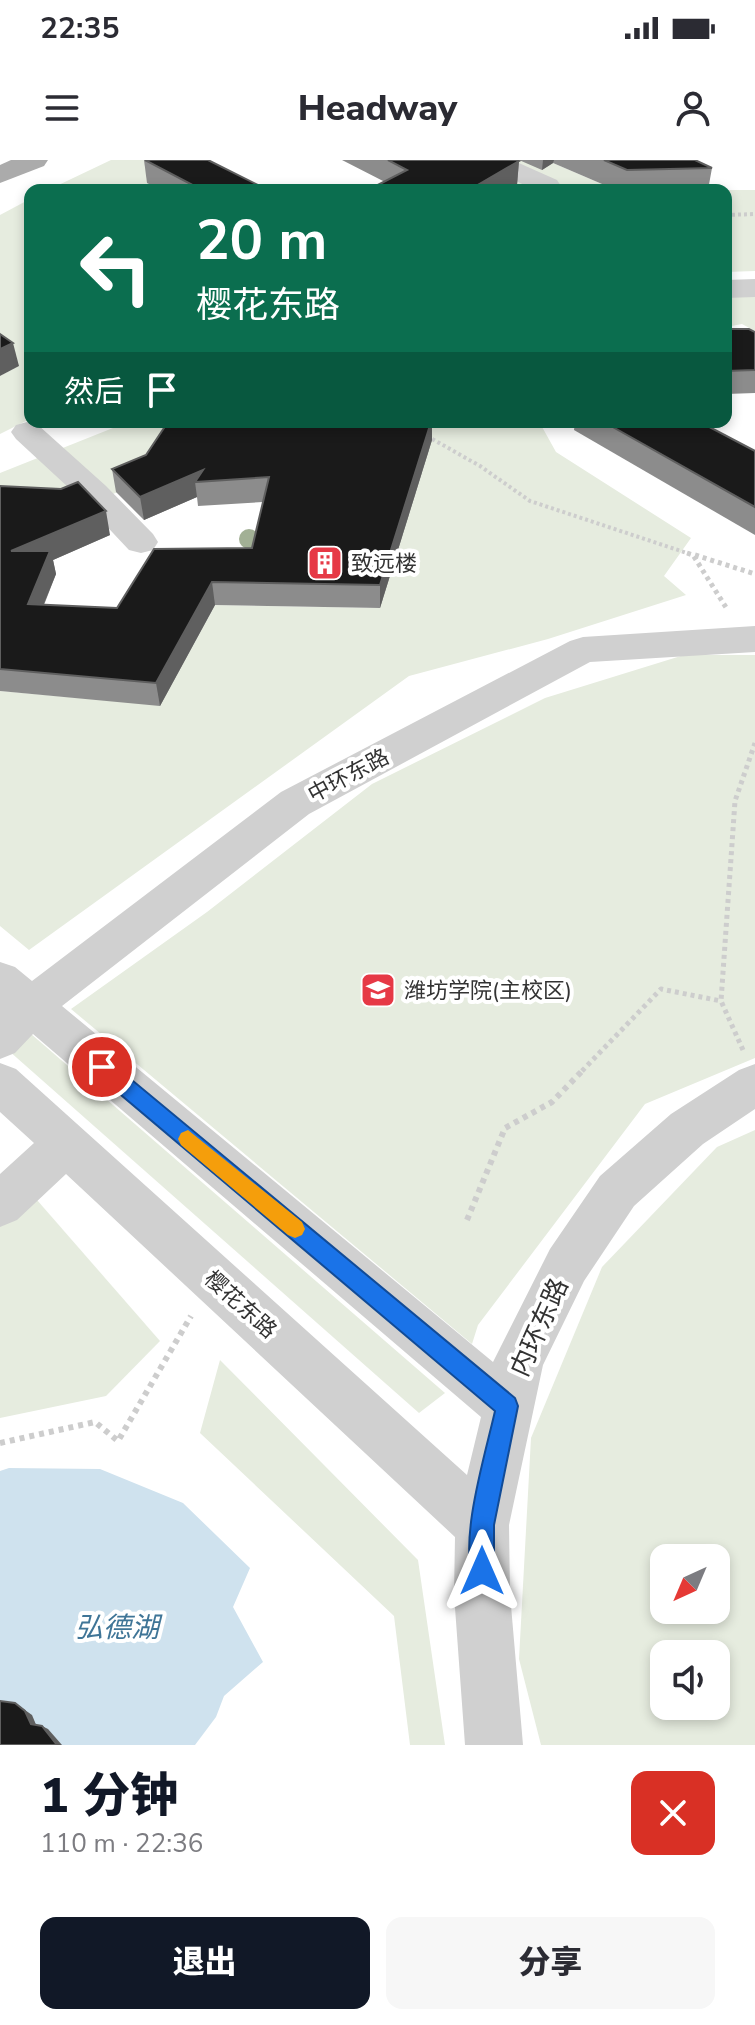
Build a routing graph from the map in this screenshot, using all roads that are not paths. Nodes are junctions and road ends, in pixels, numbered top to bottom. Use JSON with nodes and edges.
{"nodes":[{"id":1,"x":34,"y":160,"type":"edge"},
{"id":2,"x":491,"y":160,"type":"edge"},
{"id":3,"x":0,"y":175,"type":"edge"},
{"id":4,"x":544,"y":184,"type":"edge"},
{"id":5,"x":755,"y":288,"type":"edge"},
{"id":6,"x":732,"y":289,"type":"edge"},
{"id":7,"x":25,"y":432,"type":"edge"},
{"id":8,"x":141,"y":542,"type":"dead end"},
{"id":9,"x":751,"y":640,"type":"edge"},
{"id":10,"x":10,"y":1009,"type":"edge"},
{"id":11,"x":752,"y":1074,"type":"edge"},
{"id":12,"x":0,"y":1083,"type":"edge"},
{"id":13,"x":66,"y":1144,"type":"junction"},
{"id":14,"x":0,"y":1205,"type":"edge"},
{"id":15,"x":507,"y":1406,"type":"junction"},
{"id":16,"x":482,"y":1525,"type":"junction"},
{"id":17,"x":494,"y":1745,"type":"edge"}],
"edges":[{"from":1,"to":3,"type":"main road"},
{"from":2,"to":4,"type":"street"},
{"from":5,"to":6,"type":"street"},
{"from":7,"to":8,"type":"street"},
{"from":9,"to":10,"type":"street","name":"中环东路"},
{"from":10,"to":15,"type":"street"},
{"from":11,"to":15,"type":"street","name":"内环东路"},
{"from":12,"to":13,"type":"street","name":"樱花东路"},
{"from":13,"to":14,"type":"street"},
{"from":13,"to":16,"type":"street","name":"樱花东路"},
{"from":15,"to":16,"type":"street","name":"内环东路"},
{"from":16,"to":17,"type":"street","name":"内环东路"}]}
